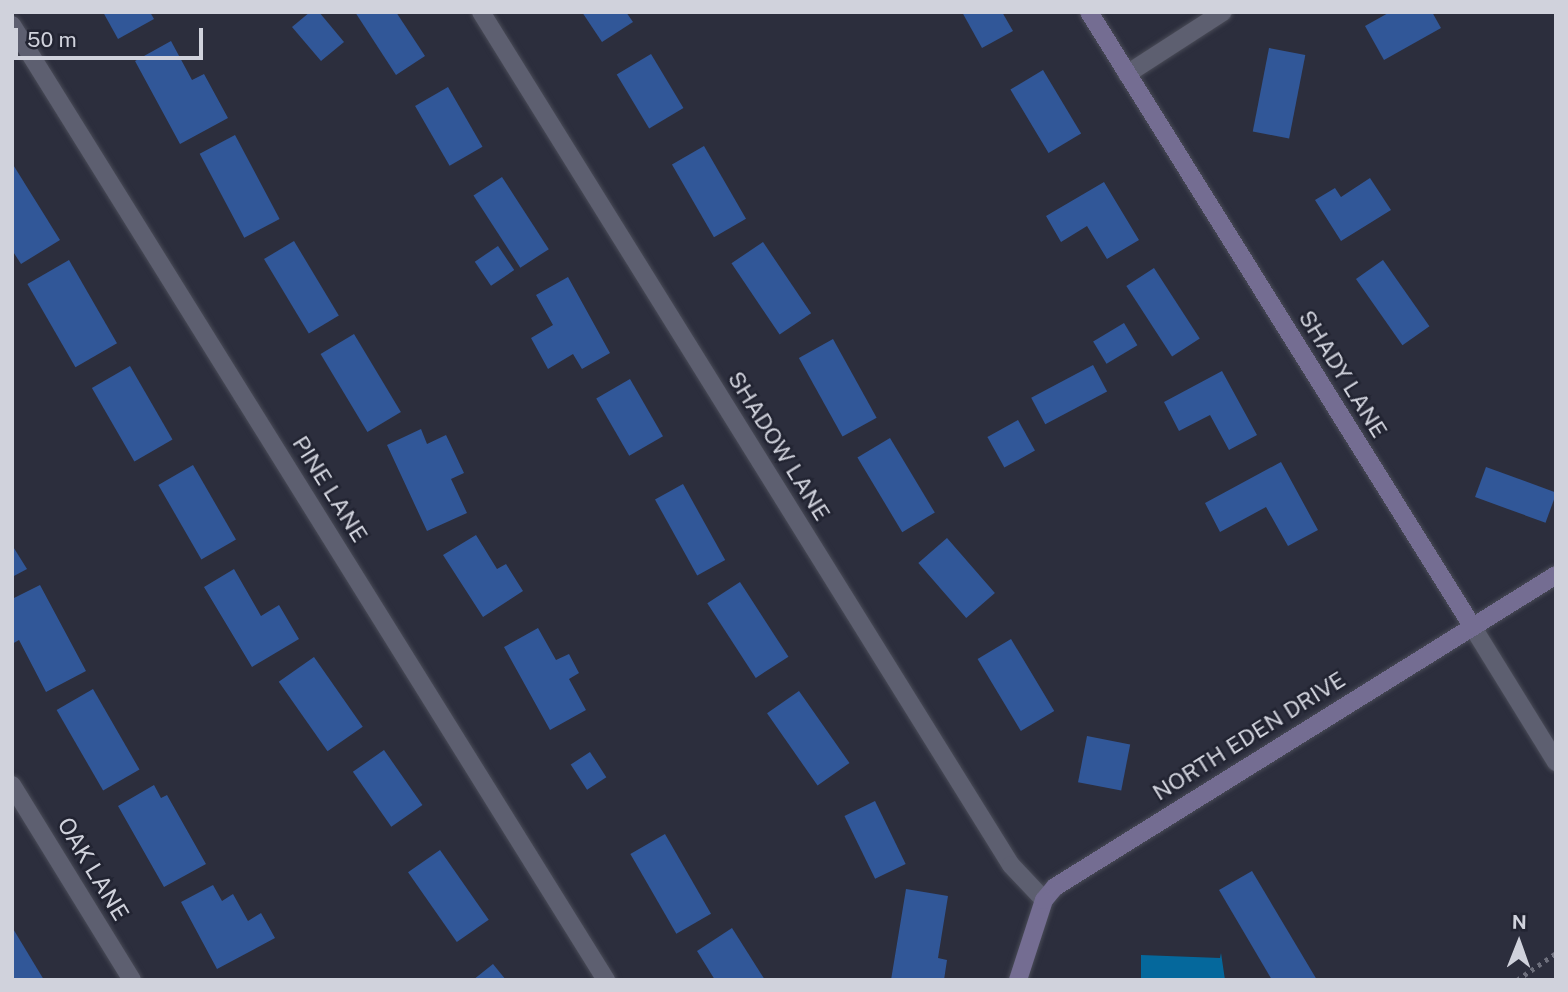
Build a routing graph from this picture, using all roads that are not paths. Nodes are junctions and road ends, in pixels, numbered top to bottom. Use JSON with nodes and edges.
{"nodes":[{"id":1,"x":481,"y":12,"type":"edge"},
{"id":2,"x":1089,"y":12,"type":"edge"},
{"id":3,"x":1223,"y":12,"type":"edge"},
{"id":4,"x":12,"y":25,"type":"edge"},
{"id":5,"x":1127,"y":74,"type":"junction"},
{"id":6,"x":1556,"y":575,"type":"edge"},
{"id":7,"x":1472,"y":626,"type":"junction"},
{"id":8,"x":1556,"y":762,"type":"edge"},
{"id":9,"x":12,"y":785,"type":"edge"},
{"id":10,"x":1044,"y":900,"type":"junction"},
{"id":11,"x":132,"y":980,"type":"edge"},
{"id":12,"x":606,"y":980,"type":"edge"},
{"id":13,"x":1018,"y":980,"type":"edge"}],
"edges":[{"from":1,"to":10,"type":"street","name":"SHADOW LANE"},
{"from":2,"to":5,"type":"street","name":"SHADY LANE"},
{"from":3,"to":5,"type":"street"},
{"from":4,"to":12,"type":"street","name":"PINE LANE"},
{"from":5,"to":7,"type":"street","name":"SHADY LANE"},
{"from":6,"to":7,"type":"street","name":"NORTH EDEN DRIVE"},
{"from":7,"to":8,"type":"street","name":"SHADY LANE"},
{"from":7,"to":10,"type":"street","name":"NORTH EDEN DRIVE"},
{"from":9,"to":11,"type":"street","name":"OAK LANE"},
{"from":10,"to":13,"type":"street"}]}
